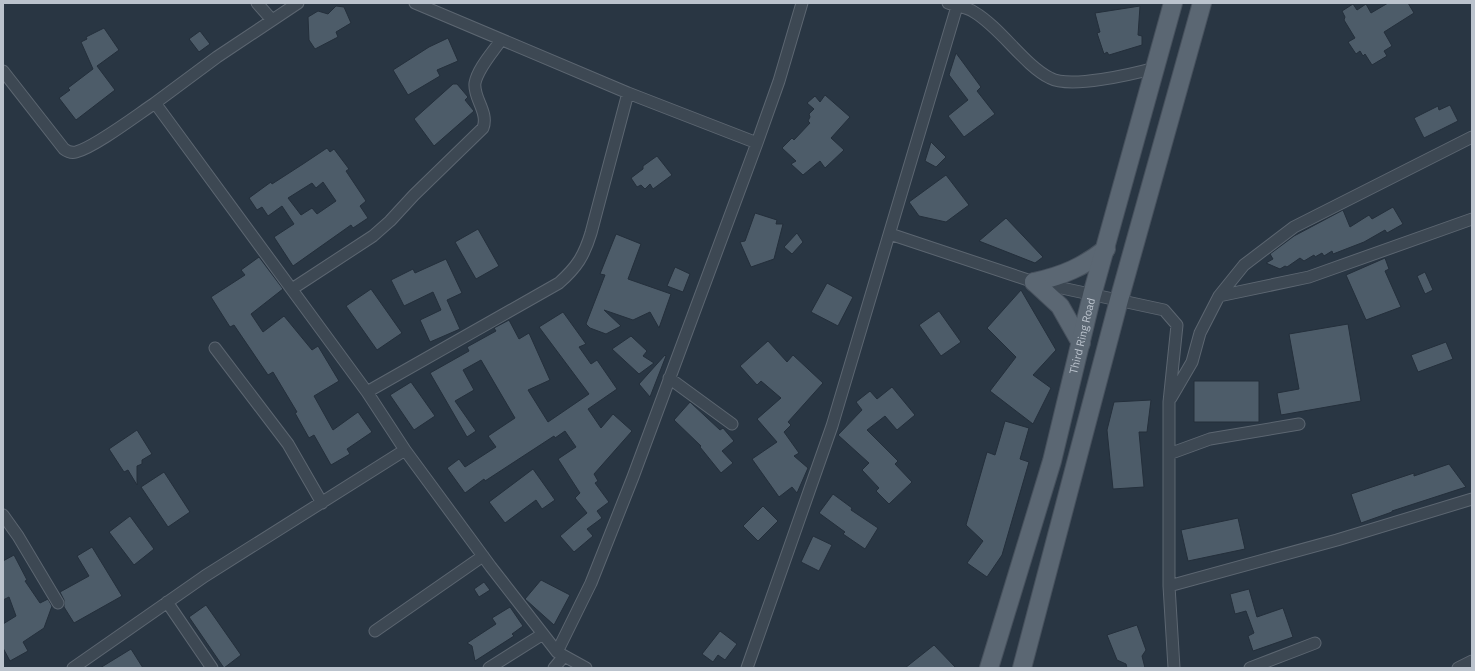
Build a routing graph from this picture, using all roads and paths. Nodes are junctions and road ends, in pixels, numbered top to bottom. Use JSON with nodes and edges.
{"nodes":[{"id":1,"x":257,"y":3,"type":"edge"},
{"id":2,"x":298,"y":3,"type":"edge"},
{"id":3,"x":415,"y":3,"type":"edge"},
{"id":4,"x":802,"y":3,"type":"edge"},
{"id":5,"x":1173,"y":3,"type":"edge"},
{"id":6,"x":1202,"y":3,"type":"edge"},
{"id":7,"x":954,"y":4,"type":"edge"},
{"id":8,"x":272,"y":20,"type":"junction"},
{"id":9,"x":501,"y":40,"type":"junction"},
{"id":10,"x":1155,"y":68,"type":"junction"},
{"id":11,"x":3,"y":71,"type":"edge"},
{"id":12,"x":628,"y":94,"type":"junction"},
{"id":13,"x":156,"y":103,"type":"junction"},
{"id":14,"x":1472,"y":137,"type":"edge"},
{"id":15,"x":757,"y":143,"type":"junction"},
{"id":16,"x":1472,"y":219,"type":"edge"},
{"id":17,"x":890,"y":234,"type":"junction"},
{"id":18,"x":1106,"y":249,"type":"junction"},
{"id":19,"x":1034,"y":282,"type":"junction"},
{"id":20,"x":292,"y":289,"type":"junction"},
{"id":21,"x":1092,"y":295,"type":"junction"},
{"id":22,"x":1220,"y":296,"type":"junction"},
{"id":23,"x":1119,"y":300,"type":"junction"},
{"id":24,"x":1081,"y":343,"type":"junction"},
{"id":25,"x":215,"y":348,"type":"dead end"},
{"id":26,"x":669,"y":378,"type":"junction"},
{"id":27,"x":367,"y":392,"type":"junction"},
{"id":28,"x":1169,"y":402,"type":"junction"},
{"id":29,"x":732,"y":424,"type":"dead end"},
{"id":30,"x":1299,"y":424,"type":"dead end"},
{"id":31,"x":405,"y":450,"type":"junction"},
{"id":32,"x":1169,"y":454,"type":"junction"},
{"id":33,"x":1472,"y":498,"type":"edge"},
{"id":34,"x":322,"y":503,"type":"junction"},
{"id":35,"x":3,"y":515,"type":"edge"},
{"id":36,"x":483,"y":556,"type":"junction"},
{"id":37,"x":1169,"y":586,"type":"junction"},
{"id":38,"x":167,"y":602,"type":"junction"},
{"id":39,"x":58,"y":603,"type":"dead end"},
{"id":40,"x":375,"y":631,"type":"dead end"},
{"id":41,"x":543,"y":634,"type":"junction"},
{"id":42,"x":1315,"y":643,"type":"dead end"},
{"id":43,"x":560,"y":654,"type":"junction"},
{"id":44,"x":1472,"y":661,"type":"edge"},
{"id":45,"x":73,"y":668,"type":"edge"},
{"id":46,"x":212,"y":668,"type":"edge"},
{"id":47,"x":489,"y":668,"type":"edge"},
{"id":48,"x":554,"y":668,"type":"edge"},
{"id":49,"x":586,"y":668,"type":"edge"},
{"id":50,"x":747,"y":668,"type":"edge"},
{"id":51,"x":989,"y":668,"type":"edge"},
{"id":52,"x":1022,"y":668,"type":"edge"},
{"id":53,"x":1174,"y":668,"type":"edge"},
{"id":54,"x":1250,"y":668,"type":"edge"},
{"id":55,"x":1458,"y":668,"type":"edge"}],
"edges":[{"from":1,"to":8,"type":"street"},
{"from":2,"to":8,"type":"street"},
{"from":3,"to":9,"type":"street"},
{"from":4,"to":15,"type":"street"},
{"from":5,"to":10,"type":"main road","name":"Third Ring Road"},
{"from":6,"to":23,"type":"main road"},
{"from":7,"to":10,"type":"street"},
{"from":7,"to":17,"type":"street"},
{"from":8,"to":13,"type":"street"},
{"from":9,"to":12,"type":"street"},
{"from":9,"to":20,"type":"street"},
{"from":10,"to":18,"type":"main road","name":"Third Ring Road"},
{"from":11,"to":13,"type":"street"},
{"from":12,"to":15,"type":"street"},
{"from":12,"to":27,"type":"street"},
{"from":13,"to":20,"type":"street"},
{"from":14,"to":22,"type":"street"},
{"from":15,"to":26,"type":"street"},
{"from":16,"to":22,"type":"street"},
{"from":17,"to":19,"type":"street"},
{"from":17,"to":50,"type":"street"},
{"from":18,"to":19,"type":"main road"},
{"from":18,"to":21,"type":"main road","name":"Third Ring Road"},
{"from":19,"to":21,"type":"street"},
{"from":19,"to":24,"type":"main road"},
{"from":20,"to":27,"type":"street"},
{"from":21,"to":23,"type":"street"},
{"from":21,"to":24,"type":"main road","name":"Third Ring Road"},
{"from":22,"to":28,"type":"street"},
{"from":23,"to":28,"type":"street"},
{"from":23,"to":52,"type":"main road"},
{"from":24,"to":51,"type":"main road","name":"Third Ring Road"},
{"from":25,"to":34,"type":"street"},
{"from":26,"to":29,"type":"street"},
{"from":26,"to":43,"type":"street"},
{"from":27,"to":31,"type":"street"},
{"from":28,"to":32,"type":"street"},
{"from":30,"to":32,"type":"street"},
{"from":31,"to":34,"type":"street"},
{"from":31,"to":36,"type":"street"},
{"from":32,"to":37,"type":"street"},
{"from":33,"to":37,"type":"street"},
{"from":34,"to":38,"type":"street"},
{"from":35,"to":39,"type":"street"},
{"from":36,"to":40,"type":"street"},
{"from":36,"to":41,"type":"street"},
{"from":37,"to":53,"type":"street"},
{"from":38,"to":45,"type":"street"},
{"from":38,"to":46,"type":"street"},
{"from":41,"to":43,"type":"street"},
{"from":41,"to":47,"type":"street"},
{"from":42,"to":54,"type":"street"},
{"from":43,"to":48,"type":"street"},
{"from":43,"to":49,"type":"street"},
{"from":44,"to":55,"type":"street"}]}
